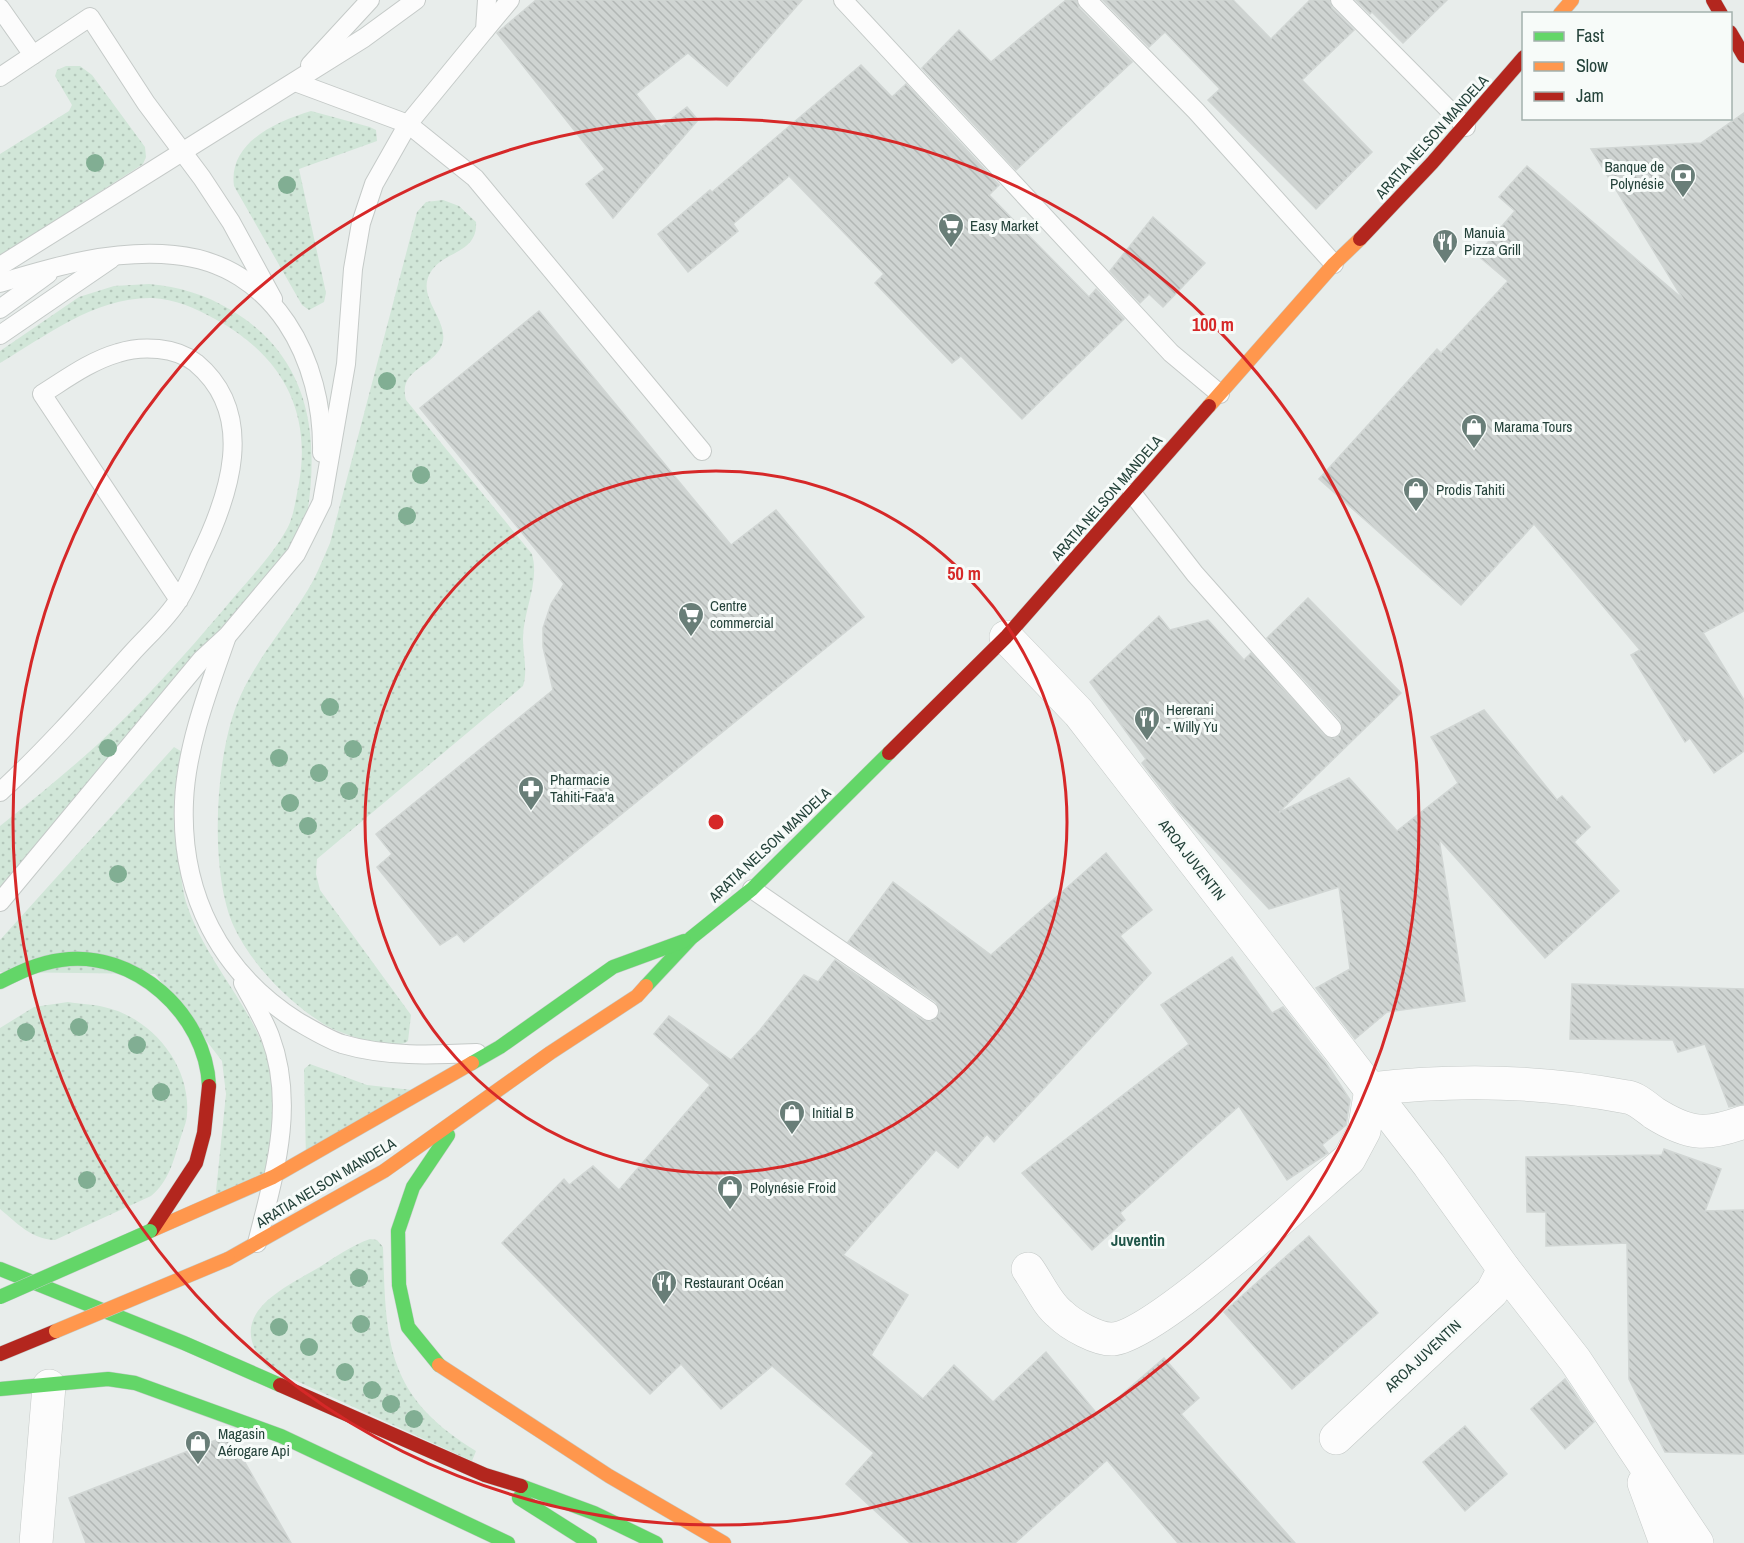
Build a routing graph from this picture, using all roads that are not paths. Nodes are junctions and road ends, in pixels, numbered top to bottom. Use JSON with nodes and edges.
{"nodes":[{"id":1,"x":370,"y":0,"type":"edge"},
{"id":2,"x":416,"y":0,"type":"edge"},
{"id":3,"x":487,"y":0,"type":"edge"},
{"id":4,"x":510,"y":0,"type":"edge"},
{"id":5,"x":843,"y":0,"type":"edge"},
{"id":6,"x":1087,"y":0,"type":"edge"},
{"id":7,"x":1340,"y":0,"type":"edge"},
{"id":8,"x":1572,"y":0,"type":"edge"},
{"id":9,"x":0,"y":8,"type":"edge"},
{"id":10,"x":1562,"y":12,"type":"edge"},
{"id":11,"x":485,"y":30,"type":"junction"},
{"id":12,"x":1732,"y":34,"type":"edge"},
{"id":13,"x":33,"y":55,"type":"junction"},
{"id":14,"x":1744,"y":56,"type":"edge"},
{"id":15,"x":1522,"y":59,"type":"edge"},
{"id":16,"x":0,"y":77,"type":"edge"},
{"id":17,"x":295,"y":82,"type":"junction"},
{"id":18,"x":408,"y":124,"type":"junction"},
{"id":19,"x":1466,"y":127,"type":"junction"},
{"id":20,"x":183,"y":150,"type":"junction"},
{"id":21,"x":115,"y":256,"type":"junction"},
{"id":22,"x":1334,"y":264,"type":"junction"},
{"id":23,"x":62,"y":265,"type":"junction"},
{"id":24,"x":0,"y":266,"type":"edge"},
{"id":25,"x":0,"y":283,"type":"edge"},
{"id":26,"x":0,"y":309,"type":"edge"},
{"id":27,"x":278,"y":309,"type":"junction"},
{"id":28,"x":0,"y":335,"type":"edge"},
{"id":29,"x":1220,"y":394,"type":"junction"},
{"id":30,"x":702,"y":451,"type":"dead end"},
{"id":31,"x":1132,"y":493,"type":"junction"},
{"id":32,"x":322,"y":502,"type":"junction"},
{"id":33,"x":179,"y":600,"type":"junction"},
{"id":34,"x":228,"y":635,"type":"junction"},
{"id":35,"x":1006,"y":637,"type":"junction"},
{"id":36,"x":1332,"y":728,"type":"dead end"},
{"id":37,"x":0,"y":792,"type":"edge"},
{"id":38,"x":752,"y":889,"type":"junction"},
{"id":39,"x":0,"y":902,"type":"edge"},
{"id":40,"x":691,"y":938,"type":"junction"},
{"id":41,"x":237,"y":971,"type":"junction"},
{"id":42,"x":0,"y":982,"type":"edge"},
{"id":43,"x":929,"y":1011,"type":"dead end"},
{"id":44,"x":491,"y":1053,"type":"junction"},
{"id":45,"x":1371,"y":1089,"type":"junction"},
{"id":46,"x":461,"y":1116,"type":"junction"},
{"id":47,"x":1744,"y":1122,"type":"edge"},
{"id":48,"x":273,"y":1177,"type":"junction"},
{"id":49,"x":151,"y":1231,"type":"junction"},
{"id":50,"x":257,"y":1243,"type":"junction"},
{"id":51,"x":0,"y":1269,"type":"edge"},
{"id":52,"x":1028,"y":1269,"type":"dead end"},
{"id":53,"x":1504,"y":1269,"type":"junction"},
{"id":54,"x":0,"y":1297,"type":"edge"},
{"id":55,"x":0,"y":1354,"type":"edge"},
{"id":56,"x":49,"y":1386,"type":"junction"},
{"id":57,"x":0,"y":1389,"type":"edge"},
{"id":58,"x":1628,"y":1436,"type":"junction"},
{"id":59,"x":1336,"y":1438,"type":"dead end"},
{"id":60,"x":485,"y":1475,"type":"junction"},
{"id":61,"x":36,"y":1543,"type":"edge"},
{"id":62,"x":508,"y":1543,"type":"edge"},
{"id":63,"x":590,"y":1543,"type":"edge"},
{"id":64,"x":656,"y":1543,"type":"edge"},
{"id":65,"x":724,"y":1543,"type":"edge"},
{"id":66,"x":1666,"y":1543,"type":"edge"},
{"id":67,"x":1697,"y":1543,"type":"edge"}],
"edges":[{"from":1,"to":17,"type":"lane"},
{"from":2,"to":17,"type":"lane"},
{"from":3,"to":11,"type":"lane"},
{"from":4,"to":11,"type":"lane"},
{"from":5,"to":29,"type":"lane"},
{"from":6,"to":22,"type":"lane"},
{"from":7,"to":19,"type":"lane"},
{"from":8,"to":10,"type":"main road"},
{"from":9,"to":13,"type":"lane"},
{"from":11,"to":18,"type":"lane"},
{"from":12,"to":14,"type":"main road"},
{"from":13,"to":16,"type":"lane"},
{"from":13,"to":20,"type":"lane"},
{"from":15,"to":19,"type":"main road","name":"ARATIA NELSON MANDELA"},
{"from":17,"to":18,"type":"lane"},
{"from":17,"to":20,"type":"lane"},
{"from":18,"to":30,"type":"lane"},
{"from":18,"to":32,"type":"lane"},
{"from":19,"to":22,"type":"main road","name":"ARATIA NELSON MANDELA"},
{"from":20,"to":24,"type":"lane"},
{"from":20,"to":27,"type":"lane"},
{"from":21,"to":23,"type":"lane"},
{"from":21,"to":27,"type":"lane"},
{"from":21,"to":28,"type":"lane"},
{"from":22,"to":29,"type":"main road","name":"ARATIA NELSON MANDELA"},
{"from":23,"to":25,"type":"lane"},
{"from":23,"to":26,"type":"lane"},
{"from":27,"to":32,"type":"lane"},
{"from":29,"to":31,"type":"main road","name":"ARATIA NELSON MANDELA"},
{"from":31,"to":35,"type":"main road","name":"ARATIA NELSON MANDELA"},
{"from":31,"to":36,"type":"lane"},
{"from":32,"to":34,"type":"lane"},
{"from":33,"to":33,"type":"lane"},
{"from":33,"to":37,"type":"lane"},
{"from":34,"to":39,"type":"lane"},
{"from":34,"to":41,"type":"lane"},
{"from":35,"to":38,"type":"main road","name":"ARATIA NELSON MANDELA"},
{"from":35,"to":45,"type":"street","name":"AROA JUVENTIN"},
{"from":38,"to":40,"type":"main road","name":"ARATIA NELSON MANDELA"},
{"from":38,"to":43,"type":"lane"},
{"from":40,"to":44,"type":"main road","name":"ARATIA NELSON MANDELA"},
{"from":40,"to":46,"type":"main road","name":"ARATIA NELSON MANDELA"},
{"from":41,"to":44,"type":"lane"},
{"from":41,"to":48,"type":"lane"},
{"from":42,"to":49,"type":"main road"},
{"from":44,"to":48,"type":"main road","name":"ARATIA NELSON MANDELA"},
{"from":45,"to":47,"type":"street"},
{"from":45,"to":52,"type":"street"},
{"from":45,"to":53,"type":"street","name":"AROA JUVENTIN"},
{"from":46,"to":50,"type":"main road","name":"ARATIA NELSON MANDELA"},
{"from":46,"to":65,"type":"main road"},
{"from":48,"to":49,"type":"main road","name":"ARATIA NELSON MANDELA"},
{"from":48,"to":50,"type":"lane"},
{"from":49,"to":54,"type":"main road","name":"ARATIA NELSON MANDELA","bridge":true},
{"from":50,"to":55,"type":"main road","name":"ARATIA NELSON MANDELA","bridge":true},
{"from":51,"to":60,"type":"main road"},
{"from":53,"to":58,"type":"street","name":"AROA JUVENTIN"},
{"from":53,"to":59,"type":"street","name":"AROA JUVENTIN"},
{"from":56,"to":57,"type":"main road"},
{"from":56,"to":61,"type":"street"},
{"from":56,"to":62,"type":"main road"},
{"from":58,"to":66,"type":"street","name":"AROA JUVENTIN"},
{"from":58,"to":67,"type":"street","name":"AROA JUVENTIN"},
{"from":60,"to":63,"type":"main road"},
{"from":60,"to":64,"type":"main road"}]}
